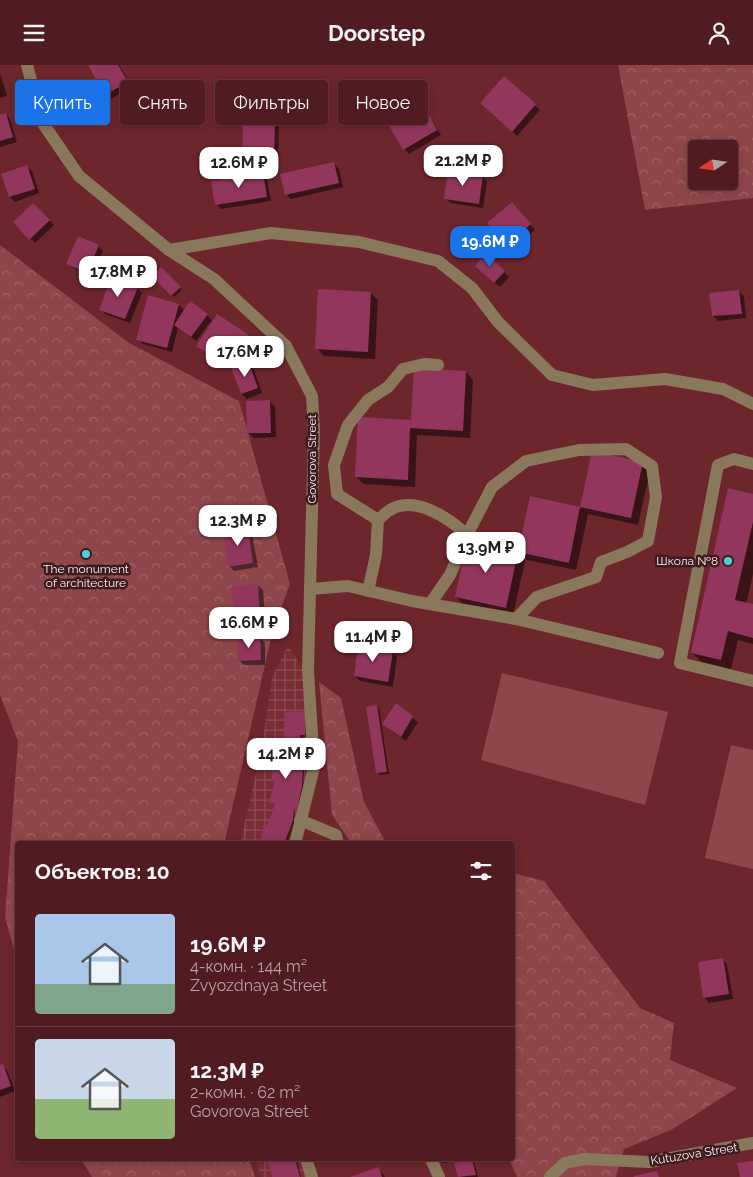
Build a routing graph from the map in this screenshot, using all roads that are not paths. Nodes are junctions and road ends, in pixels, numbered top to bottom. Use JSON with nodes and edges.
{"nodes":[{"id":1,"x":27,"y":65,"type":"edge"},
{"id":2,"x":170,"y":250,"type":"junction"},
{"id":3,"x":438,"y":365,"type":"dead end"},
{"id":4,"x":753,"y":404,"type":"edge"},
{"id":5,"x":753,"y":464,"type":"edge"},
{"id":6,"x":378,"y":520,"type":"junction"},
{"id":7,"x":467,"y":535,"type":"junction"},
{"id":8,"x":310,"y":589,"type":"junction"},
{"id":9,"x":368,"y":591,"type":"junction"},
{"id":10,"x":430,"y":604,"type":"junction"},
{"id":11,"x":516,"y":619,"type":"junction"},
{"id":12,"x":658,"y":653,"type":"dead end"},
{"id":13,"x":753,"y":681,"type":"edge"},
{"id":14,"x":300,"y":820,"type":"junction"},
{"id":15,"x":296,"y":841,"type":"edge"},
{"id":16,"x":337,"y":841,"type":"edge"},
{"id":17,"x":753,"y":1143,"type":"edge"},
{"id":18,"x":307,"y":1161,"type":"edge"},
{"id":19,"x":432,"y":1161,"type":"edge"},
{"id":20,"x":312,"y":1177,"type":"edge"},
{"id":21,"x":439,"y":1177,"type":"edge"},
{"id":22,"x":550,"y":1177,"type":"edge"}],
"edges":[{"from":1,"to":2,"type":"street","name":"Govorova Street"},
{"from":2,"to":4,"type":"street"},
{"from":2,"to":8,"type":"street","name":"Govorova Street"},
{"from":3,"to":6,"type":"street"},
{"from":5,"to":13,"type":"street"},
{"from":6,"to":7,"type":"street"},
{"from":6,"to":9,"type":"street"},
{"from":7,"to":10,"type":"street"},
{"from":7,"to":11,"type":"street"},
{"from":8,"to":9,"type":"street"},
{"from":8,"to":14,"type":"street","name":"Govorova Street"},
{"from":9,"to":10,"type":"street"},
{"from":10,"to":11,"type":"street"},
{"from":11,"to":12,"type":"street"},
{"from":14,"to":15,"type":"street","name":"Govorova Street"},
{"from":14,"to":16,"type":"street"},
{"from":17,"to":22,"type":"street","name":"Kutuzova Street"},
{"from":18,"to":20,"type":"street"},
{"from":19,"to":21,"type":"street"}]}
